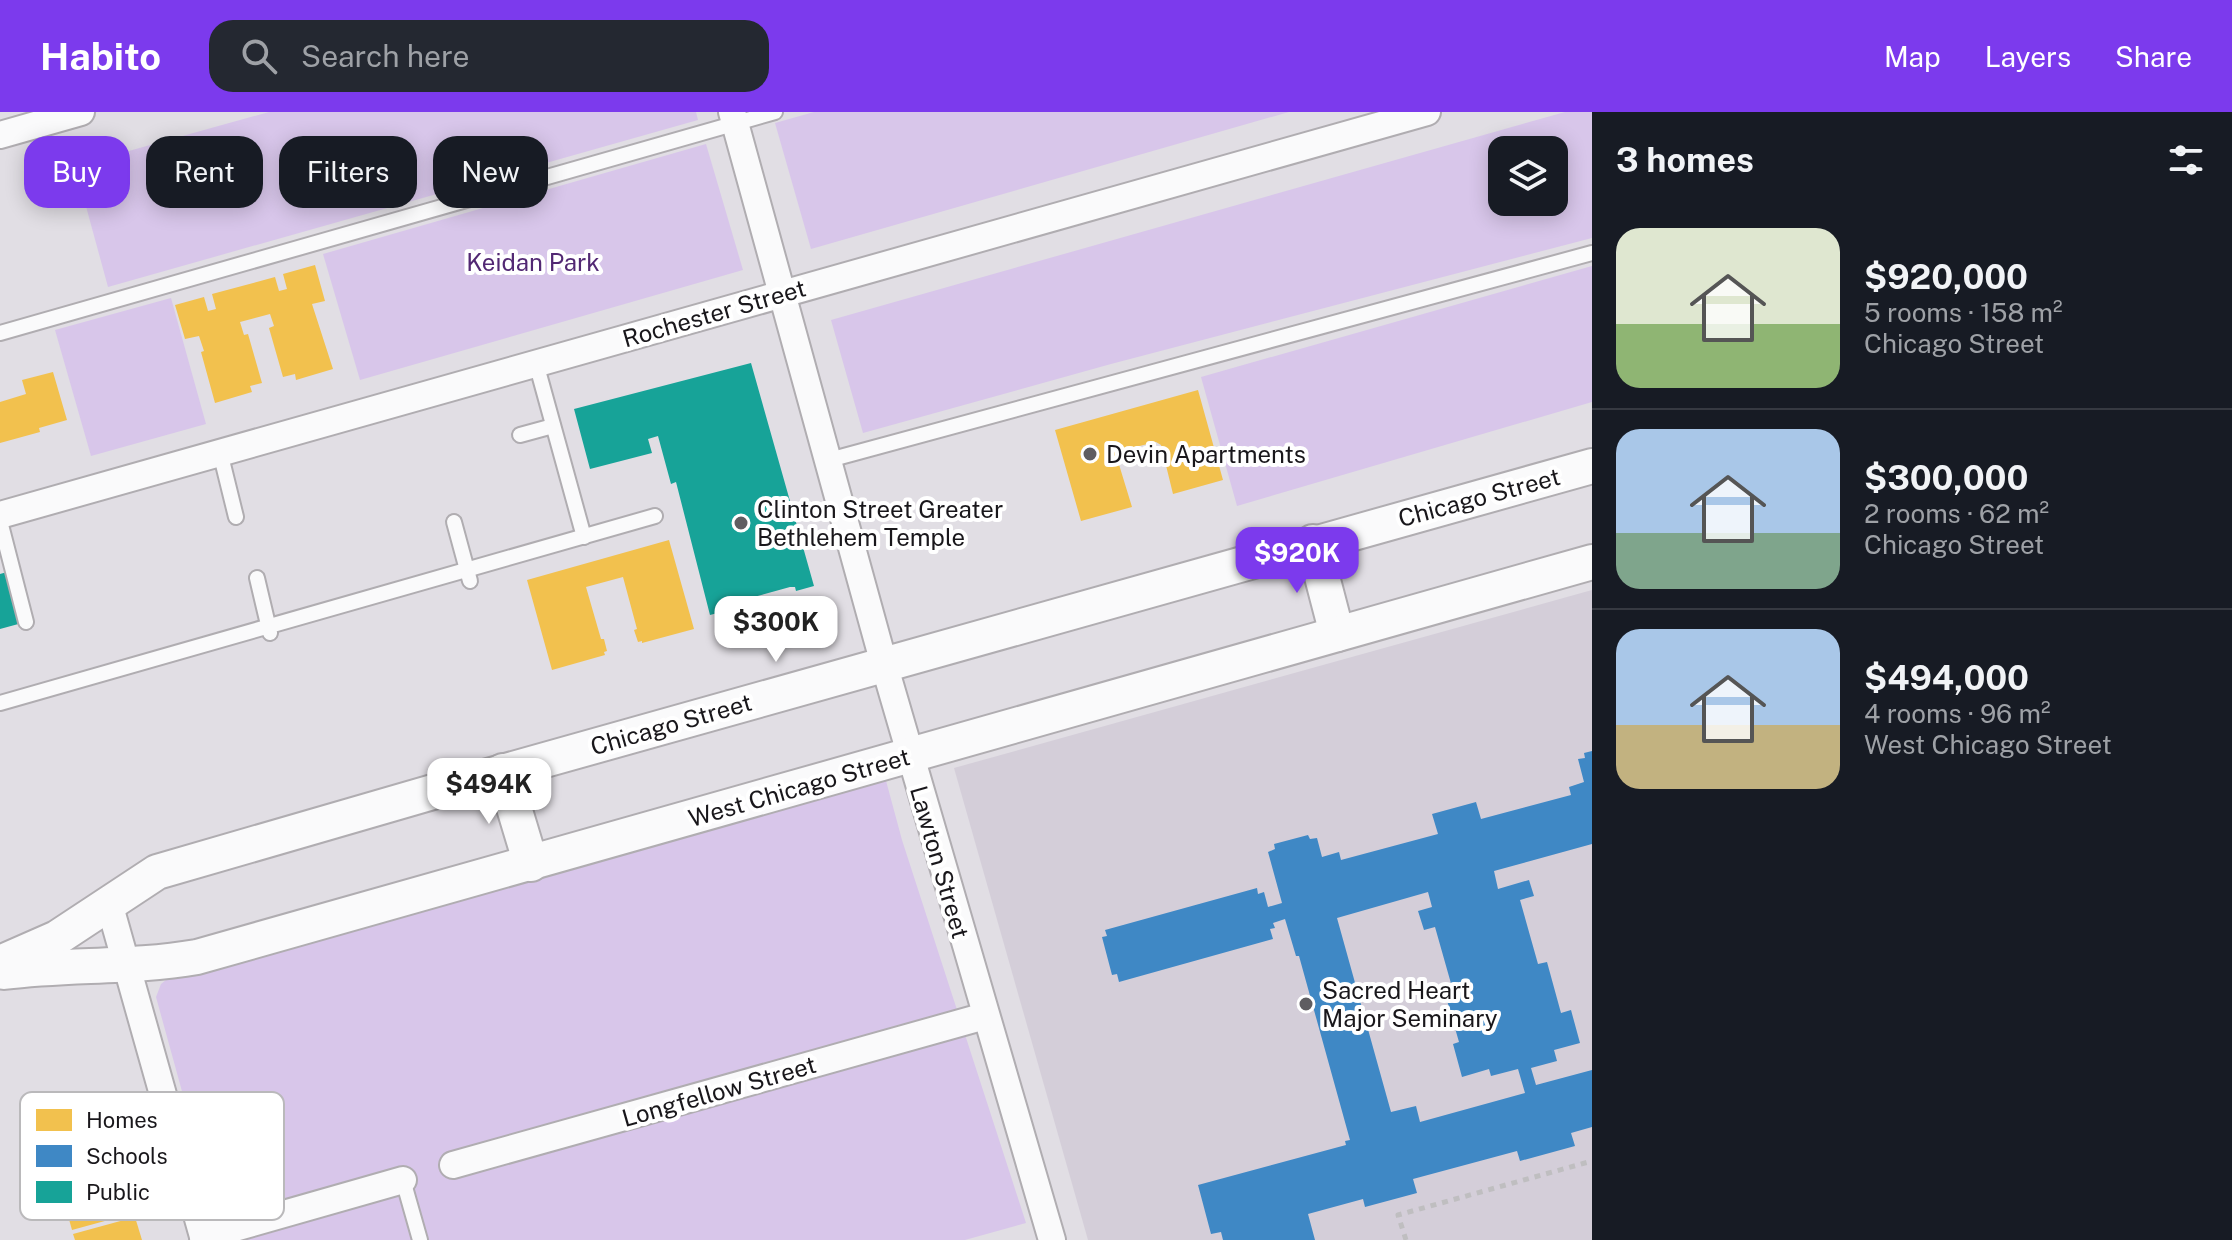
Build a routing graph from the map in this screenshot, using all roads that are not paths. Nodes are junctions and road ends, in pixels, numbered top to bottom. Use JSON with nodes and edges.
{"nodes":[{"id":1,"x":81,"y":112,"type":"edge"},
{"id":2,"x":775,"y":112,"type":"edge"},
{"id":3,"x":1427,"y":112,"type":"edge"},
{"id":4,"x":734,"y":118,"type":"edge"},
{"id":5,"x":0,"y":135,"type":"edge"},
{"id":6,"x":1592,"y":253,"type":"edge"},
{"id":7,"x":780,"y":294,"type":"junction"},
{"id":8,"x":0,"y":333,"type":"edge"},
{"id":9,"x":536,"y":363,"type":"junction"},
{"id":10,"x":553,"y":426,"type":"junction"},
{"id":11,"x":520,"y":435,"type":"dead end"},
{"id":12,"x":220,"y":452,"type":"junction"},
{"id":13,"x":829,"y":460,"type":"junction"},
{"id":14,"x":1592,"y":466,"type":"edge"},
{"id":15,"x":0,"y":515,"type":"edge"},
{"id":16,"x":655,"y":516,"type":"dead end"},
{"id":17,"x":236,"y":517,"type":"dead end"},
{"id":18,"x":0,"y":521,"type":"edge"},
{"id":19,"x":454,"y":522,"type":"dead end"},
{"id":20,"x":584,"y":537,"type":"junction"},
{"id":21,"x":1313,"y":542,"type":"junction"},
{"id":22,"x":1592,"y":562,"type":"edge"},
{"id":23,"x":469,"y":575,"type":"junction"},
{"id":24,"x":257,"y":578,"type":"dead end"},
{"id":25,"x":26,"y":622,"type":"dead end"},
{"id":26,"x":270,"y":631,"type":"junction"},
{"id":27,"x":1337,"y":634,"type":"junction"},
{"id":28,"x":884,"y":664,"type":"junction"},
{"id":29,"x":0,"y":703,"type":"edge"},
{"id":30,"x":910,"y":755,"type":"junction"},
{"id":31,"x":503,"y":771,"type":"junction"},
{"id":32,"x":531,"y":864,"type":"junction"},
{"id":33,"x":109,"y":903,"type":"junction"},
{"id":34,"x":0,"y":963,"type":"edge"},
{"id":35,"x":128,"y":966,"type":"junction"},
{"id":36,"x":0,"y":973,"type":"edge"},
{"id":37,"x":985,"y":1016,"type":"junction"},
{"id":38,"x":163,"y":1092,"type":"edge"},
{"id":39,"x":453,"y":1165,"type":"dead end"},
{"id":40,"x":403,"y":1180,"type":"joint"},
{"id":41,"x":284,"y":1215,"type":"edge"},
{"id":42,"x":265,"y":1220,"type":"edge"},
{"id":43,"x":203,"y":1238,"type":"edge"},
{"id":44,"x":420,"y":1240,"type":"edge"},
{"id":45,"x":1052,"y":1240,"type":"edge"}],
"edges":[{"from":1,"to":5,"type":"street"},
{"from":2,"to":4,"type":"lane"},
{"from":3,"to":7,"type":"street","name":"Rochester Street"},
{"from":4,"to":7,"type":"street","name":"Lawton Street"},
{"from":4,"to":8,"type":"lane"},
{"from":6,"to":13,"type":"lane"},
{"from":7,"to":9,"type":"street","name":"Rochester Street"},
{"from":7,"to":13,"type":"street","name":"Lawton Street"},
{"from":9,"to":10,"type":"lane"},
{"from":9,"to":12,"type":"street","name":"Rochester Street"},
{"from":10,"to":11,"type":"lane"},
{"from":10,"to":20,"type":"lane"},
{"from":12,"to":15,"type":"street","name":"Rochester Street"},
{"from":12,"to":17,"type":"lane"},
{"from":13,"to":28,"type":"street","name":"Lawton Street"},
{"from":14,"to":21,"type":"street","name":"Chicago Street"},
{"from":16,"to":20,"type":"lane"},
{"from":18,"to":25,"type":"lane"},
{"from":19,"to":23,"type":"lane"},
{"from":20,"to":23,"type":"lane"},
{"from":21,"to":27,"type":"street"},
{"from":21,"to":28,"type":"street","name":"Chicago Street"},
{"from":22,"to":27,"type":"street","name":"West Chicago Street"},
{"from":23,"to":26,"type":"lane"},
{"from":24,"to":26,"type":"lane"},
{"from":26,"to":29,"type":"lane"},
{"from":27,"to":30,"type":"street","name":"West Chicago Street"},
{"from":28,"to":30,"type":"street","name":"Lawton Street"},
{"from":28,"to":31,"type":"street","name":"Chicago Street"},
{"from":30,"to":32,"type":"street","name":"West Chicago Street"},
{"from":30,"to":37,"type":"street","name":"Lawton Street"},
{"from":31,"to":32,"type":"street"},
{"from":31,"to":33,"type":"street","name":"Chicago Street"},
{"from":32,"to":35,"type":"street","name":"West Chicago Street"},
{"from":33,"to":34,"type":"street","name":"Chicago Street"},
{"from":33,"to":35,"type":"street"},
{"from":35,"to":36,"type":"street","name":"West Chicago Street"},
{"from":35,"to":38,"type":"street"},
{"from":37,"to":39,"type":"street","name":"Longfellow Street"},
{"from":37,"to":45,"type":"street","name":"Lawton Street"},
{"from":40,"to":41,"type":"street"},
{"from":40,"to":44,"type":"lane"},
{"from":42,"to":43,"type":"street"}]}
